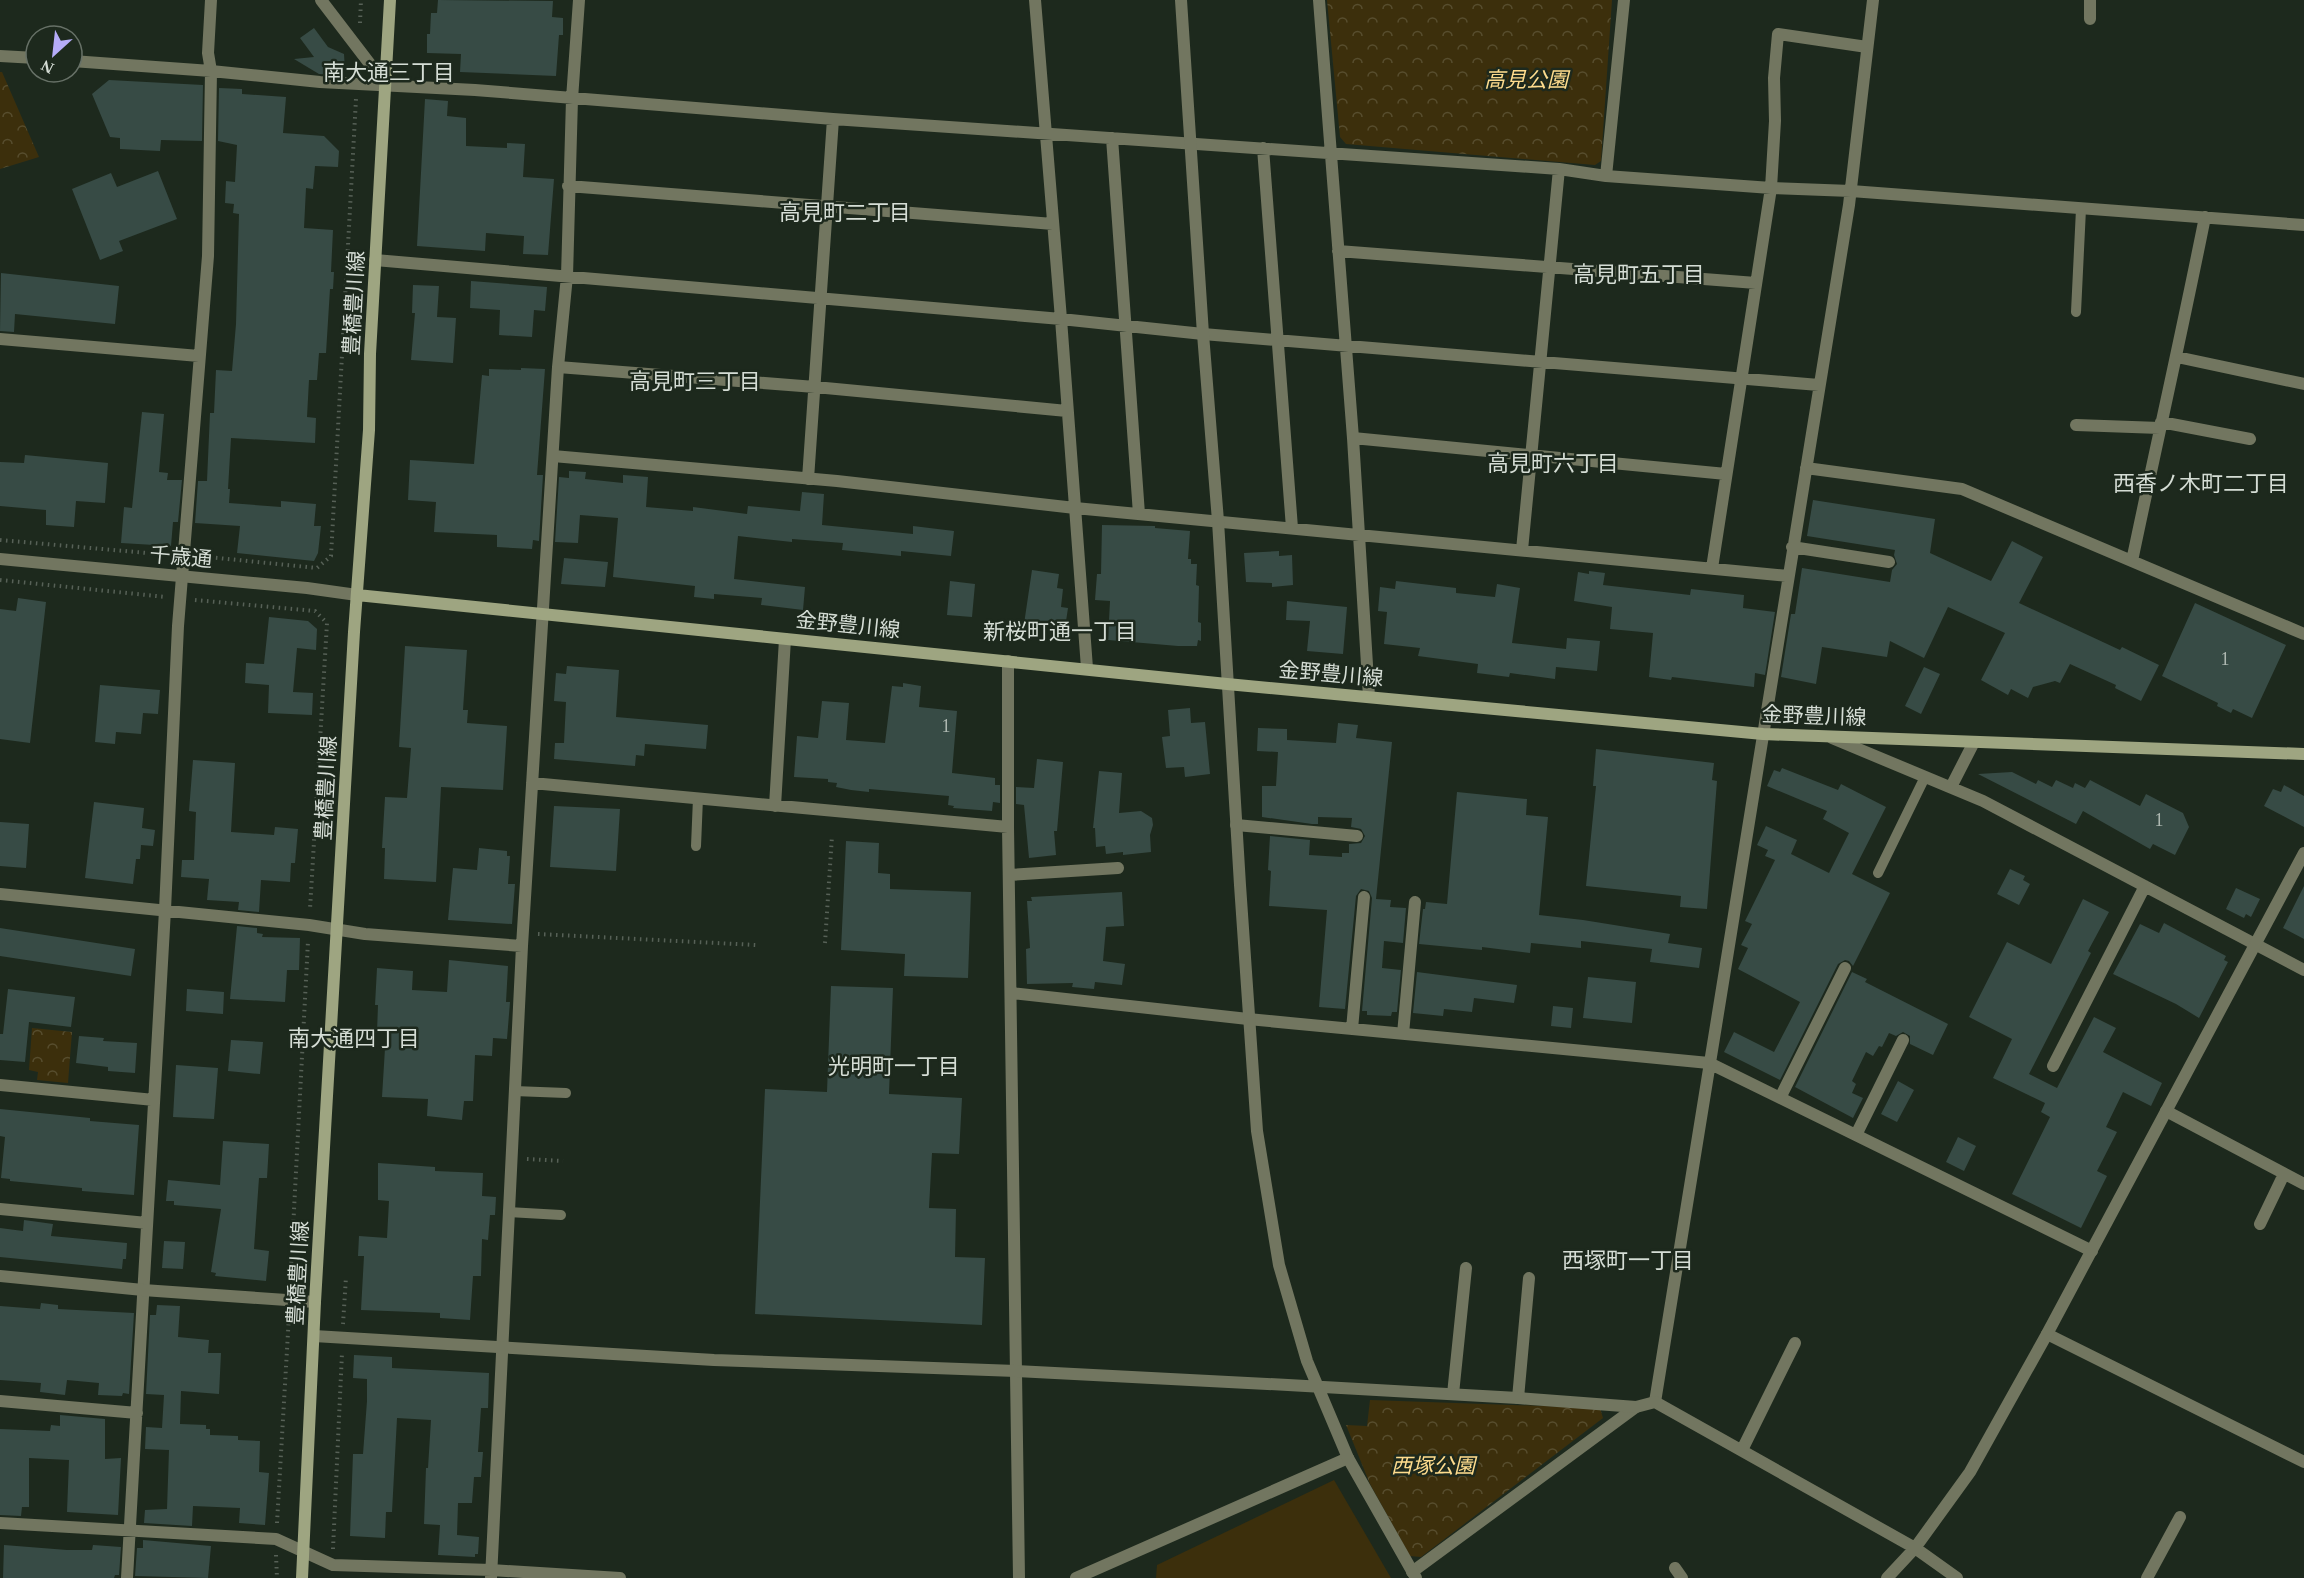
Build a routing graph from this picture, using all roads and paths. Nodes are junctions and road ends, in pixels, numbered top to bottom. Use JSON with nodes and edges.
{"nodes":[{"id":1,"x":211,"y":0,"type":"edge"},
{"id":2,"x":321,"y":0,"type":"edge"},
{"id":3,"x":361,"y":0,"type":"edge"},
{"id":4,"x":390,"y":0,"type":"edge"},
{"id":5,"x":579,"y":0,"type":"edge"},
{"id":6,"x":1035,"y":0,"type":"edge"},
{"id":7,"x":1181,"y":0,"type":"edge"},
{"id":8,"x":1319,"y":0,"type":"edge"},
{"id":9,"x":1624,"y":0,"type":"edge"},
{"id":10,"x":1873,"y":0,"type":"edge"},
{"id":11,"x":2090,"y":0,"type":"edge"},
{"id":12,"x":2090,"y":19,"type":"dead end"},
{"id":13,"x":1867,"y":47,"type":"junction"},
{"id":14,"x":358,"y":49,"type":"junction"},
{"id":15,"x":0,"y":56,"type":"edge"},
{"id":16,"x":24,"y":57,"type":"edge"},
{"id":17,"x":84,"y":62,"type":"edge"},
{"id":18,"x":211,"y":71,"type":"junction"},
{"id":19,"x":357,"y":83,"type":"junction"},
{"id":20,"x":386,"y":85,"type":"junction"},
{"id":21,"x":572,"y":99,"type":"junction"},
{"id":22,"x":833,"y":119,"type":"junction"},
{"id":23,"x":1046,"y":134,"type":"junction"},
{"id":24,"x":1112,"y":138,"type":"junction"},
{"id":25,"x":1190,"y":143,"type":"junction"},
{"id":26,"x":1263,"y":148,"type":"junction"},
{"id":27,"x":1332,"y":154,"type":"junction"},
{"id":28,"x":1559,"y":169,"type":"junction"},
{"id":29,"x":1606,"y":176,"type":"junction"},
{"id":30,"x":568,"y":186,"type":"junction"},
{"id":31,"x":1771,"y":188,"type":"junction"},
{"id":32,"x":1851,"y":191,"type":"junction"},
{"id":33,"x":828,"y":207,"type":"junction"},
{"id":34,"x":2081,"y":208,"type":"junction"},
{"id":35,"x":2205,"y":217,"type":"junction"},
{"id":36,"x":1053,"y":224,"type":"junction"},
{"id":37,"x":2304,"y":225,"type":"edge"},
{"id":38,"x":1338,"y":251,"type":"junction"},
{"id":39,"x":375,"y":260,"type":"junction"},
{"id":40,"x":1550,"y":267,"type":"junction"},
{"id":41,"x":567,"y":276,"type":"junction"},
{"id":42,"x":1756,"y":283,"type":"junction"},
{"id":43,"x":821,"y":298,"type":"junction"},
{"id":44,"x":2076,"y":312,"type":"dead end"},
{"id":45,"x":1061,"y":319,"type":"junction"},
{"id":46,"x":1124,"y":325,"type":"junction"},
{"id":47,"x":1203,"y":334,"type":"junction"},
{"id":48,"x":0,"y":339,"type":"edge"},
{"id":49,"x":1277,"y":340,"type":"junction"},
{"id":50,"x":1345,"y":345,"type":"junction"},
{"id":51,"x":199,"y":356,"type":"junction"},
{"id":52,"x":2177,"y":357,"type":"junction"},
{"id":53,"x":1540,"y":362,"type":"junction"},
{"id":54,"x":558,"y":367,"type":"junction"},
{"id":55,"x":1742,"y":378,"type":"junction"},
{"id":56,"x":2304,"y":384,"type":"edge"},
{"id":57,"x":1820,"y":386,"type":"junction"},
{"id":58,"x":815,"y":387,"type":"junction"},
{"id":59,"x":1067,"y":411,"type":"junction"},
{"id":60,"x":2076,"y":425,"type":"dead end"},
{"id":61,"x":2160,"y":425,"type":"junction"},
{"id":62,"x":1353,"y":438,"type":"junction"},
{"id":63,"x":2250,"y":439,"type":"dead end"},
{"id":64,"x":1533,"y":455,"type":"junction"},
{"id":65,"x":553,"y":456,"type":"junction"},
{"id":66,"x":1806,"y":468,"type":"junction"},
{"id":67,"x":1726,"y":474,"type":"junction"},
{"id":68,"x":808,"y":479,"type":"junction"},
{"id":69,"x":1075,"y":508,"type":"junction"},
{"id":70,"x":1139,"y":514,"type":"junction"},
{"id":71,"x":1218,"y":521,"type":"junction"},
{"id":72,"x":1292,"y":528,"type":"junction"},
{"id":73,"x":1360,"y":535,"type":"junction"},
{"id":74,"x":0,"y":540,"type":"edge"},
{"id":75,"x":1792,"y":547,"type":"junction"},
{"id":76,"x":1522,"y":550,"type":"junction"},
{"id":77,"x":183,"y":555,"type":"junction"},
{"id":78,"x":0,"y":559,"type":"edge"},
{"id":79,"x":2132,"y":561,"type":"junction"},
{"id":80,"x":1889,"y":562,"type":"dead end"},
{"id":81,"x":1712,"y":568,"type":"junction"},
{"id":82,"x":1788,"y":576,"type":"junction"},
{"id":83,"x":182,"y":577,"type":"junction"},
{"id":84,"x":0,"y":580,"type":"edge"},
{"id":85,"x":357,"y":595,"type":"junction"},
{"id":86,"x":180,"y":598,"type":"junction"},
{"id":87,"x":543,"y":615,"type":"junction"},
{"id":88,"x":2304,"y":634,"type":"edge"},
{"id":89,"x":785,"y":639,"type":"junction"},
{"id":90,"x":1008,"y":661,"type":"junction"},
{"id":91,"x":1086,"y":669,"type":"junction"},
{"id":92,"x":1227,"y":684,"type":"junction"},
{"id":93,"x":1369,"y":697,"type":"junction"},
{"id":94,"x":1763,"y":734,"type":"junction"},
{"id":95,"x":1829,"y":736,"type":"junction"},
{"id":96,"x":1974,"y":742,"type":"junction"},
{"id":97,"x":2304,"y":754,"type":"edge"},
{"id":98,"x":1925,"y":777,"type":"junction"},
{"id":99,"x":532,"y":783,"type":"junction"},
{"id":100,"x":1951,"y":788,"type":"junction"},
{"id":101,"x":698,"y":798,"type":"junction"},
{"id":102,"x":775,"y":806,"type":"junction"},
{"id":103,"x":1236,"y":825,"type":"junction"},
{"id":104,"x":1008,"y":827,"type":"junction"},
{"id":105,"x":832,"y":836,"type":"dead end"},
{"id":106,"x":1357,"y":836,"type":"dead end"},
{"id":107,"x":696,"y":846,"type":"dead end"},
{"id":108,"x":2304,"y":853,"type":"edge"},
{"id":109,"x":1118,"y":868,"type":"dead end"},
{"id":110,"x":1878,"y":873,"type":"dead end"},
{"id":111,"x":1009,"y":875,"type":"junction"},
{"id":112,"x":2145,"y":886,"type":"junction"},
{"id":113,"x":0,"y":894,"type":"edge"},
{"id":114,"x":1364,"y":897,"type":"dead end"},
{"id":115,"x":1414,"y":902,"type":"dead end"},
{"id":116,"x":165,"y":910,"type":"junction"},
{"id":117,"x":309,"y":925,"type":"junction"},
{"id":118,"x":338,"y":930,"type":"junction"},
{"id":119,"x":537,"y":934,"type":"dead end"},
{"id":120,"x":825,"y":943,"type":"dead end"},
{"id":121,"x":2255,"y":944,"type":"junction"},
{"id":122,"x":756,"y":945,"type":"dead end"},
{"id":123,"x":522,"y":946,"type":"junction"},
{"id":124,"x":1845,"y":968,"type":"dead end"},
{"id":125,"x":2304,"y":970,"type":"edge"},
{"id":126,"x":1012,"y":993,"type":"junction"},
{"id":127,"x":307,"y":999,"type":"dead end"},
{"id":128,"x":1248,"y":1019,"type":"junction"},
{"id":129,"x":1352,"y":1029,"type":"junction"},
{"id":130,"x":1402,"y":1034,"type":"junction"},
{"id":131,"x":1903,"y":1041,"type":"dead end"},
{"id":132,"x":1709,"y":1063,"type":"junction"},
{"id":133,"x":2053,"y":1066,"type":"dead end"},
{"id":134,"x":0,"y":1085,"type":"edge"},
{"id":135,"x":514,"y":1091,"type":"junction"},
{"id":136,"x":566,"y":1093,"type":"dead end"},
{"id":137,"x":1780,"y":1098,"type":"junction"},
{"id":138,"x":154,"y":1100,"type":"junction"},
{"id":139,"x":2166,"y":1111,"type":"junction"},
{"id":140,"x":1856,"y":1135,"type":"junction"},
{"id":141,"x":511,"y":1158,"type":"junction"},
{"id":142,"x":563,"y":1161,"type":"dead end"},
{"id":143,"x":2284,"y":1174,"type":"junction"},
{"id":144,"x":2304,"y":1184,"type":"edge"},
{"id":145,"x":0,"y":1209,"type":"edge"},
{"id":146,"x":508,"y":1212,"type":"junction"},
{"id":147,"x":561,"y":1215,"type":"dead end"},
{"id":148,"x":147,"y":1223,"type":"junction"},
{"id":149,"x":2260,"y":1224,"type":"dead end"},
{"id":150,"x":2092,"y":1251,"type":"junction"},
{"id":151,"x":1466,"y":1268,"type":"dead end"},
{"id":152,"x":0,"y":1276,"type":"edge"},
{"id":153,"x":346,"y":1277,"type":"dead end"},
{"id":154,"x":1529,"y":1278,"type":"dead end"},
{"id":155,"x":143,"y":1290,"type":"junction"},
{"id":156,"x":315,"y":1302,"type":"junction"},
{"id":157,"x":2048,"y":1334,"type":"junction"},
{"id":158,"x":314,"y":1336,"type":"junction"},
{"id":159,"x":343,"y":1337,"type":"junction"},
{"id":160,"x":1795,"y":1343,"type":"dead end"},
{"id":161,"x":502,"y":1347,"type":"junction"},
{"id":162,"x":1016,"y":1371,"type":"junction"},
{"id":163,"x":1317,"y":1386,"type":"junction"},
{"id":164,"x":1453,"y":1394,"type":"junction"},
{"id":165,"x":1518,"y":1398,"type":"junction"},
{"id":166,"x":0,"y":1401,"type":"edge"},
{"id":167,"x":1655,"y":1402,"type":"junction"},
{"id":168,"x":1636,"y":1407,"type":"junction"},
{"id":169,"x":136,"y":1413,"type":"junction"},
{"id":170,"x":1742,"y":1450,"type":"junction"},
{"id":171,"x":1348,"y":1458,"type":"junction"},
{"id":172,"x":2304,"y":1462,"type":"edge"},
{"id":173,"x":2180,"y":1517,"type":"dead end"},
{"id":174,"x":0,"y":1523,"type":"edge"},
{"id":175,"x":130,"y":1531,"type":"junction"},
{"id":176,"x":1915,"y":1548,"type":"junction"},
{"id":177,"x":304,"y":1552,"type":"junction"},
{"id":178,"x":333,"y":1565,"type":"junction"},
{"id":179,"x":491,"y":1574,"type":"edge"},
{"id":180,"x":1414,"y":1575,"type":"edge"},
{"id":181,"x":127,"y":1578,"type":"edge"},
{"id":182,"x":302,"y":1578,"type":"edge"},
{"id":183,"x":620,"y":1578,"type":"edge"},
{"id":184,"x":1019,"y":1578,"type":"edge"},
{"id":185,"x":1076,"y":1578,"type":"edge"},
{"id":186,"x":1887,"y":1578,"type":"edge"},
{"id":187,"x":1957,"y":1578,"type":"edge"},
{"id":188,"x":2147,"y":1578,"type":"edge"}],
"edges":[{"from":1,"to":18,"type":"street"},
{"from":2,"to":14,"type":"street"},
{"from":3,"to":14,"type":"path"},
{"from":4,"to":20,"type":"main road","name":"豊橋豊川線"},
{"from":5,"to":21,"type":"street"},
{"from":6,"to":23,"type":"street"},
{"from":7,"to":25,"type":"street"},
{"from":8,"to":27,"type":"street"},
{"from":9,"to":29,"type":"street"},
{"from":10,"to":13,"type":"street"},
{"from":11,"to":12,"type":"street"},
{"from":13,"to":31,"type":"street"},
{"from":13,"to":32,"type":"street"},
{"from":14,"to":20,"type":"street"},
{"from":15,"to":16,"type":"street"},
{"from":17,"to":18,"type":"street"},
{"from":18,"to":19,"type":"street"},
{"from":18,"to":51,"type":"street"},
{"from":19,"to":20,"type":"street"},
{"from":19,"to":77,"type":"path"},
{"from":20,"to":21,"type":"street"},
{"from":20,"to":39,"type":"main road","name":"豊橋豊川線"},
{"from":21,"to":22,"type":"street"},
{"from":21,"to":30,"type":"street"},
{"from":22,"to":23,"type":"street"},
{"from":22,"to":33,"type":"street"},
{"from":23,"to":24,"type":"street"},
{"from":23,"to":36,"type":"street"},
{"from":24,"to":25,"type":"street"},
{"from":24,"to":46,"type":"street"},
{"from":25,"to":26,"type":"street"},
{"from":25,"to":47,"type":"street"},
{"from":26,"to":27,"type":"street"},
{"from":26,"to":49,"type":"street"},
{"from":27,"to":28,"type":"street"},
{"from":27,"to":38,"type":"street"},
{"from":28,"to":29,"type":"street"},
{"from":28,"to":40,"type":"street"},
{"from":29,"to":31,"type":"street"},
{"from":30,"to":33,"type":"street"},
{"from":30,"to":41,"type":"street"},
{"from":31,"to":32,"type":"street"},
{"from":31,"to":42,"type":"street"},
{"from":32,"to":34,"type":"street"},
{"from":32,"to":57,"type":"street"},
{"from":33,"to":36,"type":"street"},
{"from":33,"to":43,"type":"street"},
{"from":34,"to":35,"type":"street"},
{"from":34,"to":44,"type":"lane"},
{"from":35,"to":37,"type":"street"},
{"from":35,"to":52,"type":"street"},
{"from":36,"to":45,"type":"street"},
{"from":38,"to":40,"type":"street"},
{"from":38,"to":50,"type":"street"},
{"from":39,"to":41,"type":"street"},
{"from":39,"to":85,"type":"main road","name":"豊橋豊川線"},
{"from":40,"to":42,"type":"street"},
{"from":40,"to":53,"type":"street"},
{"from":41,"to":43,"type":"street"},
{"from":41,"to":54,"type":"street"},
{"from":42,"to":55,"type":"street"},
{"from":43,"to":45,"type":"street"},
{"from":43,"to":58,"type":"street"},
{"from":45,"to":46,"type":"street"},
{"from":45,"to":59,"type":"street"},
{"from":46,"to":47,"type":"street"},
{"from":46,"to":70,"type":"street"},
{"from":47,"to":49,"type":"street"},
{"from":47,"to":71,"type":"street"},
{"from":48,"to":51,"type":"street"},
{"from":49,"to":50,"type":"street"},
{"from":49,"to":72,"type":"street"},
{"from":50,"to":53,"type":"street"},
{"from":50,"to":62,"type":"street"},
{"from":51,"to":77,"type":"street"},
{"from":52,"to":56,"type":"street"},
{"from":52,"to":61,"type":"street"},
{"from":53,"to":55,"type":"street"},
{"from":53,"to":64,"type":"street"},
{"from":54,"to":58,"type":"street"},
{"from":54,"to":65,"type":"street"},
{"from":55,"to":57,"type":"street"},
{"from":55,"to":67,"type":"street"},
{"from":57,"to":66,"type":"street"},
{"from":58,"to":59,"type":"street"},
{"from":58,"to":68,"type":"street"},
{"from":59,"to":69,"type":"street"},
{"from":60,"to":61,"type":"street"},
{"from":61,"to":63,"type":"street"},
{"from":61,"to":79,"type":"street"},
{"from":62,"to":64,"type":"street"},
{"from":62,"to":73,"type":"street"},
{"from":64,"to":67,"type":"street"},
{"from":64,"to":76,"type":"street"},
{"from":65,"to":68,"type":"street"},
{"from":65,"to":87,"type":"street"},
{"from":66,"to":75,"type":"street"},
{"from":66,"to":79,"type":"street"},
{"from":67,"to":81,"type":"street"},
{"from":68,"to":69,"type":"street"},
{"from":69,"to":70,"type":"street"},
{"from":69,"to":91,"type":"street"},
{"from":70,"to":71,"type":"street"},
{"from":71,"to":72,"type":"street"},
{"from":71,"to":92,"type":"street"},
{"from":72,"to":73,"type":"street"},
{"from":73,"to":76,"type":"street"},
{"from":73,"to":93,"type":"street"},
{"from":74,"to":77,"type":"path"},
{"from":75,"to":80,"type":"street"},
{"from":75,"to":82,"type":"street"},
{"from":76,"to":81,"type":"street"},
{"from":77,"to":83,"type":"street"},
{"from":78,"to":83,"type":"street","name":"千歳通"},
{"from":79,"to":88,"type":"street"},
{"from":81,"to":82,"type":"street"},
{"from":82,"to":94,"type":"street"},
{"from":83,"to":85,"type":"street","name":"千歳通"},
{"from":83,"to":86,"type":"street"},
{"from":84,"to":86,"type":"path"},
{"from":85,"to":87,"type":"main road","name":"金野豊川線"},
{"from":85,"to":118,"type":"main road","name":"豊橋豊川線"},
{"from":86,"to":116,"type":"street"},
{"from":86,"to":117,"type":"path"},
{"from":87,"to":89,"type":"main road","name":"金野豊川線"},
{"from":87,"to":99,"type":"street"},
{"from":89,"to":90,"type":"main road","name":"金野豊川線"},
{"from":89,"to":102,"type":"street"},
{"from":90,"to":91,"type":"main road","name":"金野豊川線"},
{"from":90,"to":104,"type":"street"},
{"from":91,"to":92,"type":"main road","name":"金野豊川線"},
{"from":92,"to":93,"type":"main road","name":"金野豊川線"},
{"from":92,"to":103,"type":"street"},
{"from":93,"to":94,"type":"main road","name":"金野豊川線"},
{"from":94,"to":95,"type":"main road","name":"金野豊川線"},
{"from":94,"to":132,"type":"street"},
{"from":95,"to":96,"type":"main road","name":"金野豊川線"},
{"from":95,"to":98,"type":"street"},
{"from":96,"to":97,"type":"main road","name":"金野豊川線"},
{"from":96,"to":100,"type":"street"},
{"from":98,"to":100,"type":"street"},
{"from":98,"to":110,"type":"lane"},
{"from":99,"to":101,"type":"street"},
{"from":99,"to":123,"type":"street"},
{"from":100,"to":112,"type":"street"},
{"from":101,"to":102,"type":"street"},
{"from":101,"to":107,"type":"lane"},
{"from":102,"to":104,"type":"street"},
{"from":103,"to":106,"type":"street"},
{"from":103,"to":128,"type":"street"},
{"from":104,"to":111,"type":"street"},
{"from":105,"to":120,"type":"path"},
{"from":108,"to":121,"type":"street"},
{"from":109,"to":111,"type":"street"},
{"from":111,"to":126,"type":"street"},
{"from":112,"to":121,"type":"street"},
{"from":112,"to":133,"type":"street"},
{"from":113,"to":116,"type":"street"},
{"from":114,"to":129,"type":"street"},
{"from":115,"to":130,"type":"street"},
{"from":116,"to":117,"type":"street"},
{"from":116,"to":138,"type":"street"},
{"from":117,"to":118,"type":"street"},
{"from":117,"to":127,"type":"path"},
{"from":118,"to":123,"type":"street"},
{"from":118,"to":156,"type":"main road","name":"豊橋豊川線"},
{"from":119,"to":122,"type":"path"},
{"from":121,"to":125,"type":"street"},
{"from":121,"to":139,"type":"street"},
{"from":123,"to":135,"type":"street"},
{"from":124,"to":137,"type":"street"},
{"from":126,"to":128,"type":"street"},
{"from":126,"to":162,"type":"street"},
{"from":128,"to":129,"type":"street"},
{"from":128,"to":163,"type":"street"},
{"from":129,"to":130,"type":"street"},
{"from":130,"to":132,"type":"street"},
{"from":131,"to":140,"type":"street"},
{"from":132,"to":137,"type":"street"},
{"from":132,"to":167,"type":"street"},
{"from":134,"to":138,"type":"street"},
{"from":135,"to":136,"type":"lane"},
{"from":135,"to":141,"type":"street"},
{"from":137,"to":140,"type":"street"},
{"from":138,"to":148,"type":"street"},
{"from":139,"to":143,"type":"street"},
{"from":139,"to":150,"type":"street"},
{"from":140,"to":150,"type":"street"},
{"from":141,"to":142,"type":"path"},
{"from":141,"to":146,"type":"street"},
{"from":143,"to":144,"type":"street"},
{"from":143,"to":149,"type":"street"},
{"from":145,"to":148,"type":"street"},
{"from":146,"to":147,"type":"lane"},
{"from":146,"to":161,"type":"street"},
{"from":148,"to":155,"type":"street"},
{"from":150,"to":157,"type":"street"},
{"from":151,"to":164,"type":"street"},
{"from":152,"to":155,"type":"street"},
{"from":153,"to":159,"type":"path"},
{"from":154,"to":165,"type":"street"},
{"from":155,"to":156,"type":"street"},
{"from":155,"to":169,"type":"street"},
{"from":156,"to":158,"type":"main road","name":"豊橋豊川線"},
{"from":157,"to":172,"type":"street"},
{"from":157,"to":176,"type":"street"},
{"from":158,"to":159,"type":"street"},
{"from":158,"to":177,"type":"main road","name":"豊橋豊川線"},
{"from":159,"to":161,"type":"street"},
{"from":159,"to":178,"type":"path"},
{"from":160,"to":170,"type":"street"},
{"from":161,"to":162,"type":"street"},
{"from":161,"to":179,"type":"street"},
{"from":162,"to":163,"type":"street"},
{"from":162,"to":184,"type":"street"},
{"from":163,"to":164,"type":"street"},
{"from":163,"to":171,"type":"street"},
{"from":164,"to":165,"type":"street"},
{"from":165,"to":168,"type":"street"},
{"from":166,"to":169,"type":"street"},
{"from":167,"to":168,"type":"street"},
{"from":167,"to":170,"type":"street"},
{"from":168,"to":180,"type":"street"},
{"from":169,"to":175,"type":"street"},
{"from":170,"to":176,"type":"street"},
{"from":171,"to":180,"type":"street"},
{"from":171,"to":185,"type":"street"},
{"from":173,"to":188,"type":"street"},
{"from":174,"to":175,"type":"street"},
{"from":175,"to":177,"type":"street"},
{"from":175,"to":181,"type":"street"},
{"from":176,"to":186,"type":"street"},
{"from":176,"to":187,"type":"street"},
{"from":177,"to":178,"type":"street"},
{"from":177,"to":182,"type":"main road","name":"豊橋豊川線"},
{"from":178,"to":179,"type":"street"},
{"from":179,"to":183,"type":"street"}]}
